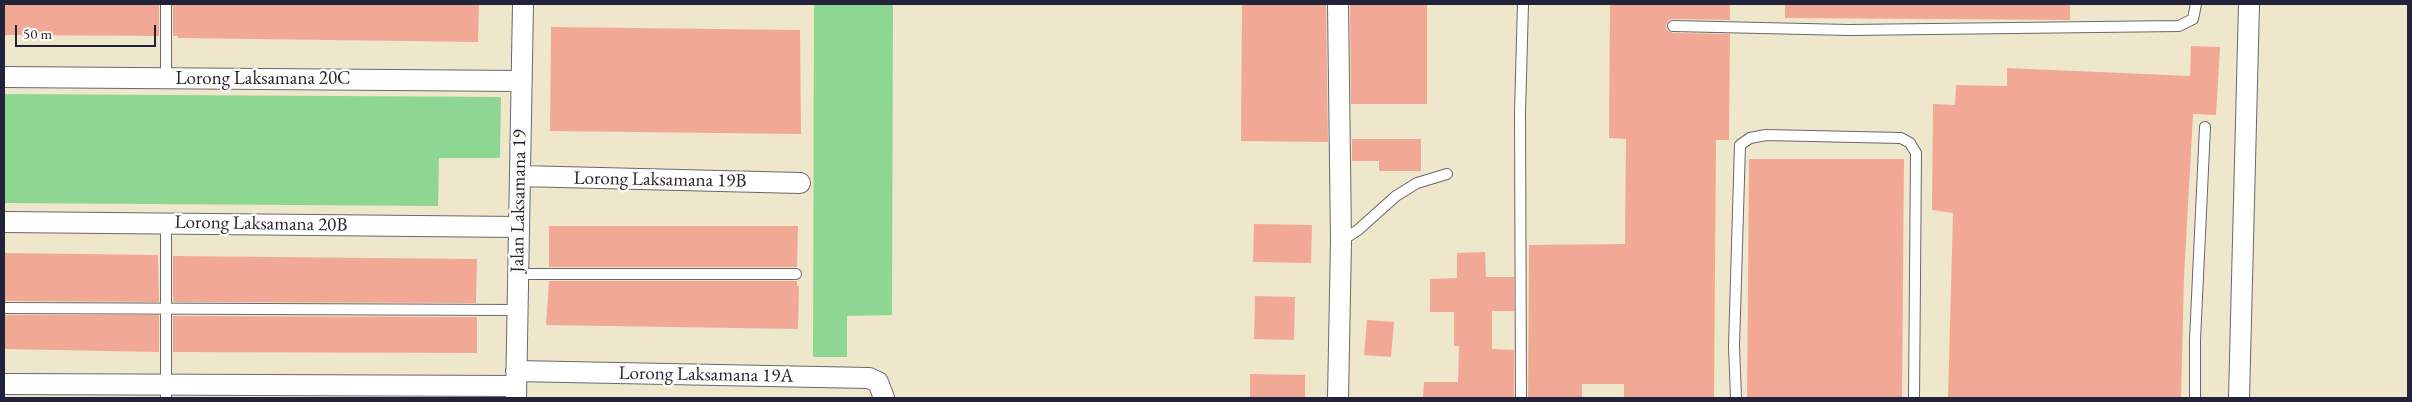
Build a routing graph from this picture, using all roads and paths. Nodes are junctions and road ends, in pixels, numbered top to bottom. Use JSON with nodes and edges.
{"nodes":[{"id":1,"x":166,"y":4,"type":"edge"},
{"id":2,"x":523,"y":4,"type":"edge"},
{"id":3,"x":1338,"y":4,"type":"edge"},
{"id":4,"x":1523,"y":4,"type":"edge"},
{"id":5,"x":2196,"y":4,"type":"edge"},
{"id":6,"x":2249,"y":4,"type":"edge"},
{"id":7,"x":1673,"y":26,"type":"dead end"},
{"id":8,"x":4,"y":77,"type":"edge"},
{"id":9,"x":166,"y":78,"type":"junction"},
{"id":10,"x":522,"y":81,"type":"junction"},
{"id":11,"x":2205,"y":127,"type":"dead end"},
{"id":12,"x":1447,"y":174,"type":"dead end"},
{"id":13,"x":520,"y":176,"type":"junction"},
{"id":14,"x":800,"y":183,"type":"dead end"},
{"id":15,"x":4,"y":222,"type":"edge"},
{"id":16,"x":166,"y":223,"type":"junction"},
{"id":17,"x":519,"y":227,"type":"junction"},
{"id":18,"x":1341,"y":241,"type":"junction"},
{"id":19,"x":518,"y":274,"type":"junction"},
{"id":20,"x":796,"y":274,"type":"dead end"},
{"id":21,"x":4,"y":308,"type":"edge"},
{"id":22,"x":166,"y":309,"type":"junction"},
{"id":23,"x":518,"y":310,"type":"junction"},
{"id":24,"x":4,"y":384,"type":"edge"},
{"id":25,"x":516,"y":385,"type":"edge"},
{"id":26,"x":166,"y":392,"type":"edge"},
{"id":27,"x":884,"y":398,"type":"edge"},
{"id":28,"x":1338,"y":398,"type":"edge"},
{"id":29,"x":1521,"y":398,"type":"edge"},
{"id":30,"x":1736,"y":398,"type":"edge"},
{"id":31,"x":1914,"y":398,"type":"edge"},
{"id":32,"x":2195,"y":398,"type":"edge"},
{"id":33,"x":2239,"y":398,"type":"edge"}],
"edges":[{"from":1,"to":9,"type":"lane"},
{"from":2,"to":10,"type":"street","name":"Jalan Laksamana 19"},
{"from":3,"to":18,"type":"street"},
{"from":4,"to":29,"type":"lane"},
{"from":5,"to":7,"type":"lane"},
{"from":6,"to":33,"type":"street"},
{"from":8,"to":9,"type":"street","name":"Lorong Laksamana 20C"},
{"from":9,"to":10,"type":"street","name":"Lorong Laksamana 20C"},
{"from":10,"to":13,"type":"street","name":"Jalan Laksamana 19"},
{"from":11,"to":32,"type":"lane"},
{"from":12,"to":18,"type":"lane"},
{"from":13,"to":14,"type":"street","name":"Lorong Laksamana 19B"},
{"from":13,"to":17,"type":"street","name":"Jalan Laksamana 19"},
{"from":15,"to":16,"type":"street","name":"Lorong Laksamana 20B"},
{"from":16,"to":17,"type":"street","name":"Lorong Laksamana 20B"},
{"from":16,"to":22,"type":"lane"},
{"from":17,"to":19,"type":"street","name":"Jalan Laksamana 19"},
{"from":18,"to":28,"type":"street"},
{"from":19,"to":20,"type":"lane"},
{"from":19,"to":23,"type":"street","name":"Jalan Laksamana 19"},
{"from":21,"to":22,"type":"lane"},
{"from":22,"to":23,"type":"lane"},
{"from":22,"to":26,"type":"lane"},
{"from":23,"to":25,"type":"street","name":"Jalan Laksamana 19"},
{"from":24,"to":26,"type":"street","name":"Lorong Laksamana 19A"},
{"from":25,"to":26,"type":"street","name":"Lorong Laksamana 19A"},
{"from":25,"to":27,"type":"street","name":"Lorong Laksamana 19A"},
{"from":30,"to":31,"type":"lane"}]}
